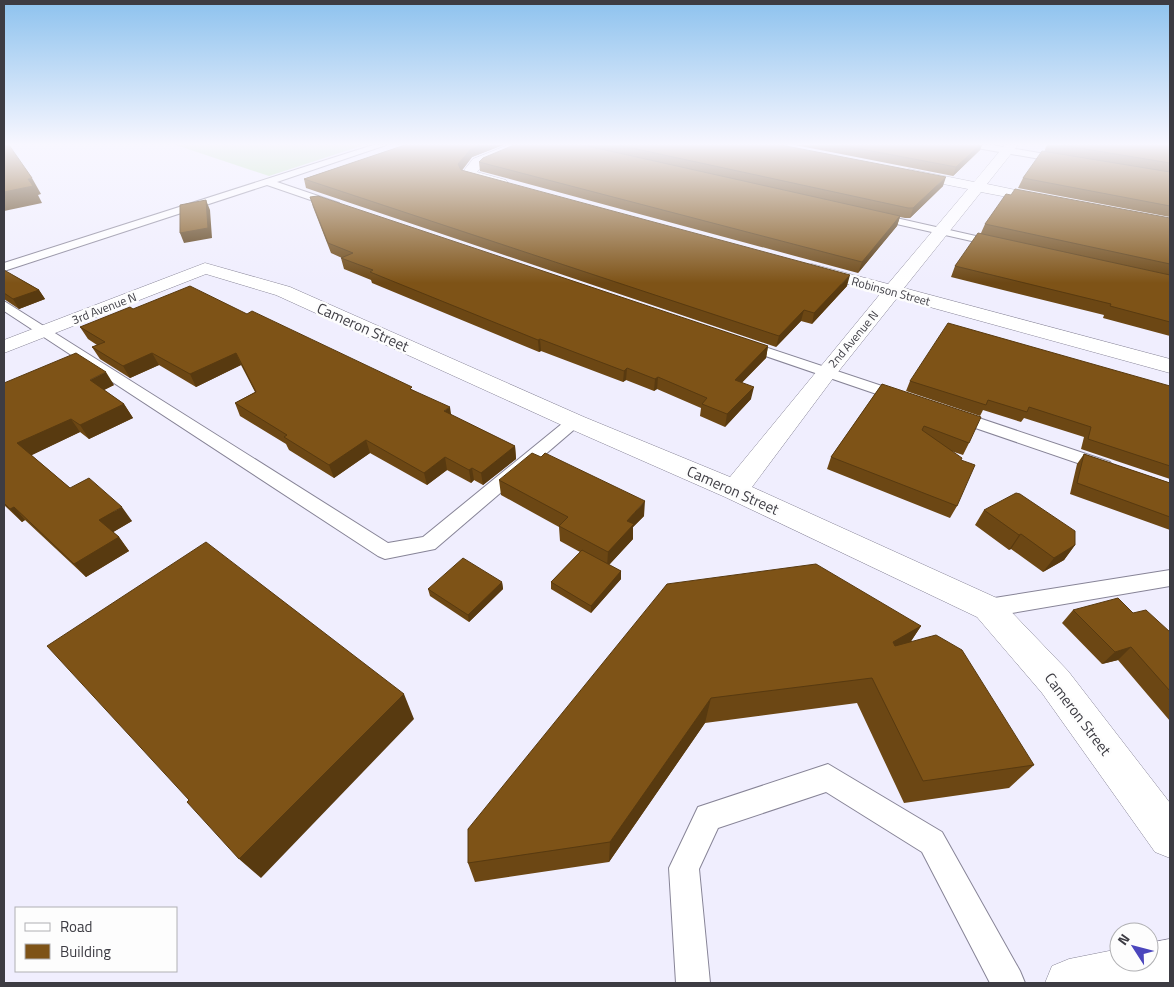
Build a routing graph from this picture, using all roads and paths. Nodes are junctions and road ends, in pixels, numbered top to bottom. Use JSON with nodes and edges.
{"nodes":[{"id":1,"x":239,"y":191,"type":"edge"},
{"id":2,"x":294,"y":191,"type":"edge"},
{"id":3,"x":974,"y":191,"type":"edge"},
{"id":4,"x":998,"y":191,"type":"edge"},
{"id":5,"x":1064,"y":204,"type":"edge"},
{"id":6,"x":351,"y":210,"type":"edge"},
{"id":7,"x":865,"y":214,"type":"edge"},
{"id":8,"x":942,"y":232,"type":"junction"},
{"id":9,"x":1008,"y":247,"type":"edge"},
{"id":10,"x":798,"y":265,"type":"edge"},
{"id":11,"x":4,"y":267,"type":"edge"},
{"id":12,"x":205,"y":268,"type":"joint"},
{"id":13,"x":892,"y":291,"type":"junction"},
{"id":14,"x":4,"y":306,"type":"edge"},
{"id":15,"x":42,"y":332,"type":"junction"},
{"id":16,"x":733,"y":340,"type":"edge"},
{"id":17,"x":4,"y":347,"type":"edge"},
{"id":18,"x":1170,"y":366,"type":"edge"},
{"id":19,"x":826,"y":372,"type":"junction"},
{"id":20,"x":919,"y":403,"type":"edge"},
{"id":21,"x":938,"y":409,"type":"edge"},
{"id":22,"x":575,"y":422,"type":"junction"},
{"id":23,"x":1114,"y":469,"type":"edge"},
{"id":24,"x":735,"y":490,"type":"junction"},
{"id":25,"x":1170,"y":578,"type":"edge"},
{"id":26,"x":988,"y":608,"type":"junction"},
{"id":27,"x":1170,"y":837,"type":"edge"},
{"id":28,"x":1170,"y":963,"type":"edge"},
{"id":29,"x":694,"y":983,"type":"edge"},
{"id":30,"x":1008,"y":983,"type":"edge"},
{"id":31,"x":1069,"y":983,"type":"edge"}],
"edges":[{"from":1,"to":11,"type":"lane"},
{"from":2,"to":6,"type":"lane"},
{"from":3,"to":8,"type":"street","name":"2nd Avenue N"},
{"from":4,"to":5,"type":"street"},
{"from":7,"to":8,"type":"lane"},
{"from":8,"to":9,"type":"lane"},
{"from":8,"to":13,"type":"street","name":"2nd Avenue N"},
{"from":10,"to":13,"type":"street","name":"Robinson Street"},
{"from":12,"to":15,"type":"street","name":"3rd Avenue N"},
{"from":12,"to":22,"type":"street","name":"Cameron Street"},
{"from":13,"to":18,"type":"street","name":"Robinson Street"},
{"from":13,"to":19,"type":"street","name":"2nd Avenue N"},
{"from":14,"to":15,"type":"lane"},
{"from":15,"to":17,"type":"street","name":"3rd Avenue N"},
{"from":15,"to":22,"type":"lane"},
{"from":16,"to":19,"type":"lane"},
{"from":19,"to":20,"type":"lane"},
{"from":19,"to":24,"type":"street","name":"2nd Avenue N"},
{"from":21,"to":23,"type":"lane"},
{"from":22,"to":24,"type":"street","name":"Cameron Street"},
{"from":24,"to":26,"type":"street","name":"Cameron Street"},
{"from":25,"to":26,"type":"lane"},
{"from":26,"to":27,"type":"street","name":"Cameron Street"},
{"from":28,"to":31,"type":"street"},
{"from":29,"to":30,"type":"lane"}]}
